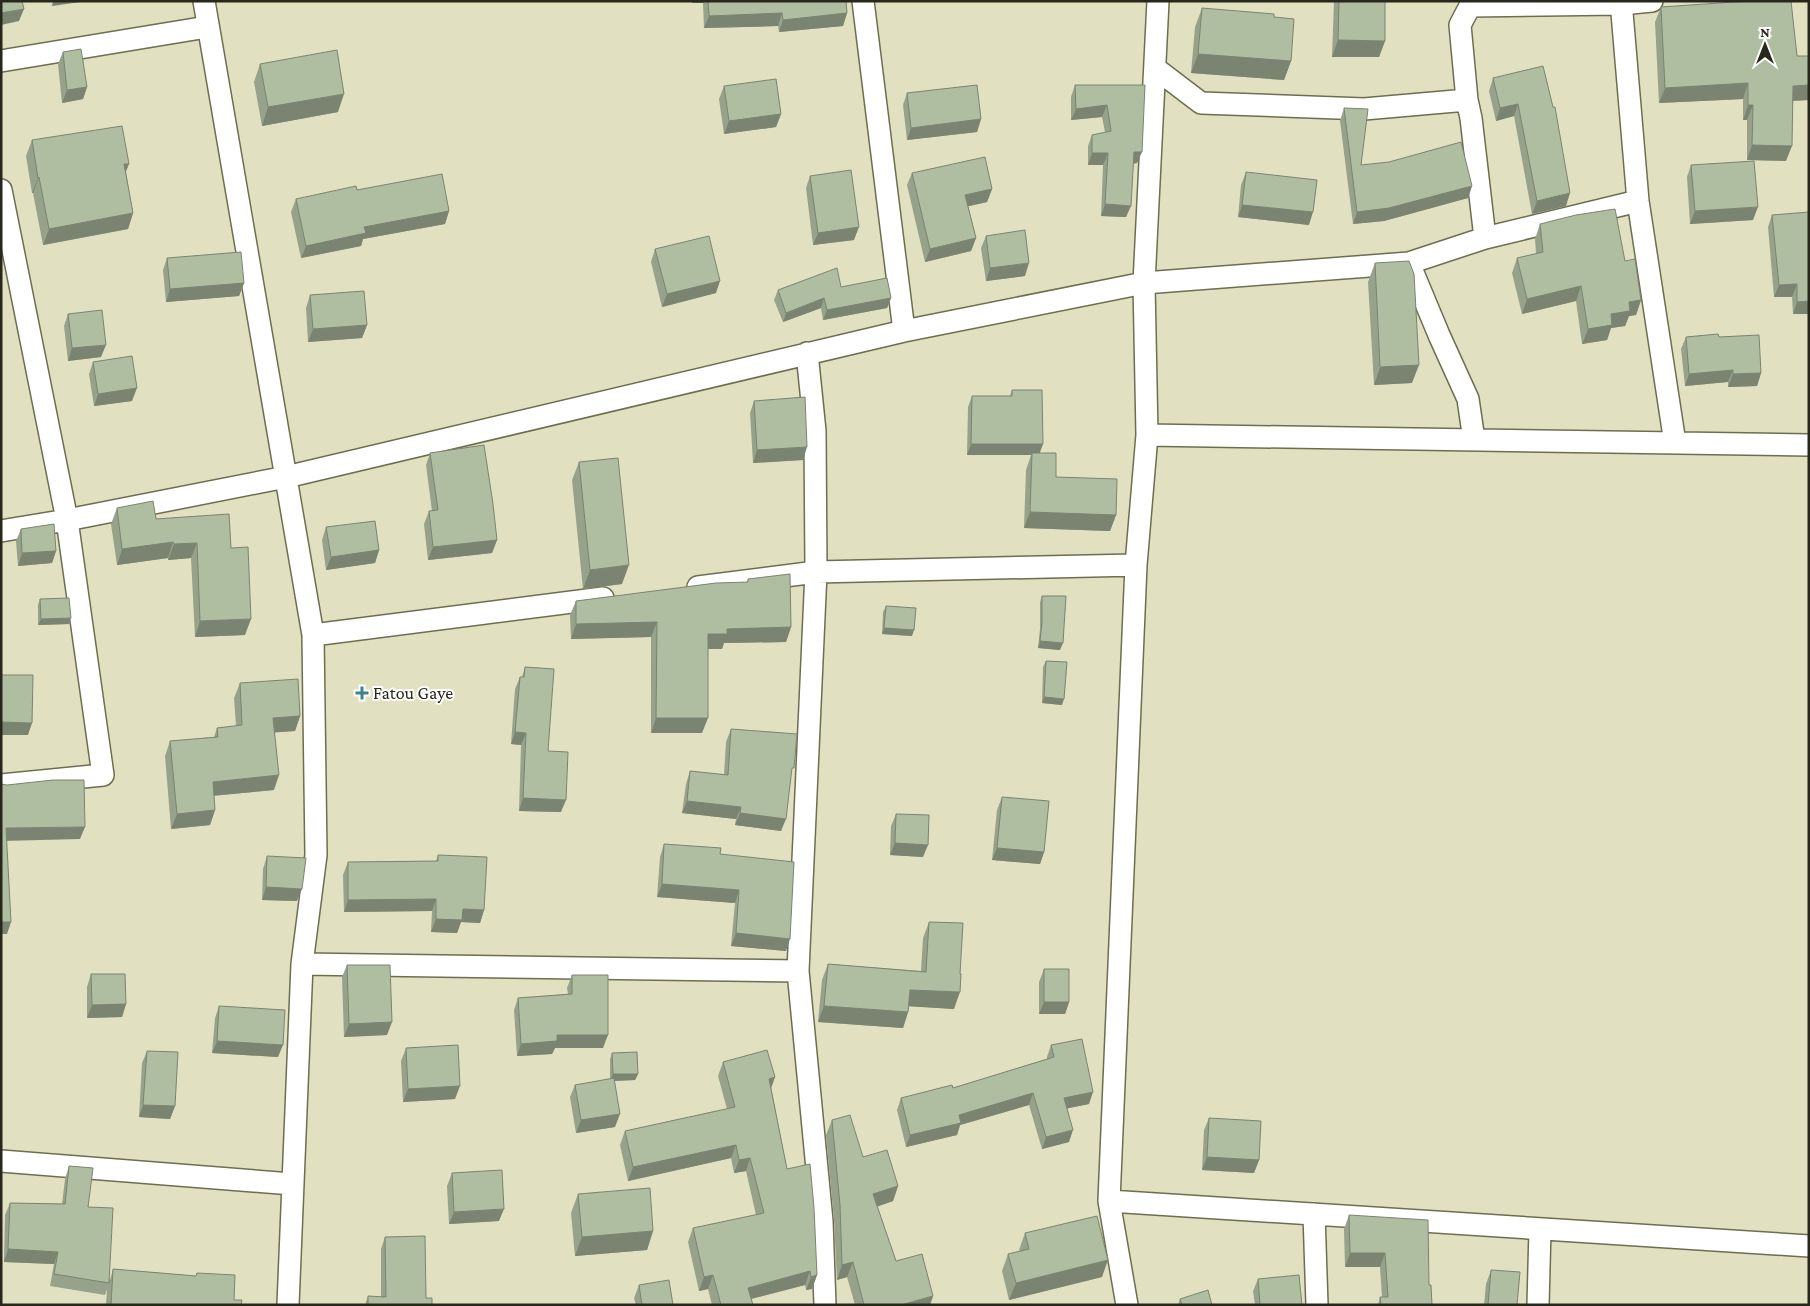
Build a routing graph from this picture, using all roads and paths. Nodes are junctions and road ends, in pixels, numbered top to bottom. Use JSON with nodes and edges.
{"nodes":[{"id":1,"x":204,"y":1,"type":"edge"},
{"id":2,"x":864,"y":1,"type":"edge"},
{"id":3,"x":1158,"y":1,"type":"edge"},
{"id":4,"x":1652,"y":1,"type":"edge"},
{"id":5,"x":1621,"y":3,"type":"edge"},
{"id":6,"x":207,"y":27,"type":"junction"},
{"id":7,"x":1,"y":61,"type":"edge"},
{"id":8,"x":1155,"y":68,"type":"junction"},
{"id":9,"x":1467,"y":100,"type":"junction"},
{"id":10,"x":1,"y":190,"type":"edge"},
{"id":11,"x":1638,"y":201,"type":"junction"},
{"id":12,"x":1485,"y":238,"type":"junction"},
{"id":13,"x":1409,"y":263,"type":"junction"},
{"id":14,"x":1144,"y":283,"type":"junction"},
{"id":15,"x":904,"y":331,"type":"junction"},
{"id":16,"x":807,"y":353,"type":"junction"},
{"id":17,"x":1147,"y":434,"type":"junction"},
{"id":18,"x":1474,"y":440,"type":"junction"},
{"id":19,"x":1675,"y":443,"type":"junction"},
{"id":20,"x":1809,"y":445,"type":"edge"},
{"id":21,"x":286,"y":477,"type":"junction"},
{"id":22,"x":67,"y":520,"type":"junction"},
{"id":23,"x":1,"y":531,"type":"edge"},
{"id":24,"x":1136,"y":565,"type":"junction"},
{"id":25,"x":816,"y":572,"type":"junction"},
{"id":26,"x":678,"y":589,"type":"edge"},
{"id":27,"x":619,"y":596,"type":"edge"},
{"id":28,"x":313,"y":635,"type":"junction"},
{"id":29,"x":1,"y":785,"type":"edge"},
{"id":30,"x":302,"y":964,"type":"junction"},
{"id":31,"x":798,"y":972,"type":"junction"},
{"id":32,"x":1,"y":1161,"type":"edge"},
{"id":33,"x":292,"y":1184,"type":"junction"},
{"id":34,"x":1109,"y":1201,"type":"junction"},
{"id":35,"x":1314,"y":1214,"type":"junction"},
{"id":36,"x":1540,"y":1229,"type":"junction"},
{"id":37,"x":1809,"y":1246,"type":"edge"},
{"id":38,"x":288,"y":1305,"type":"edge"},
{"id":39,"x":825,"y":1305,"type":"edge"},
{"id":40,"x":1127,"y":1305,"type":"edge"},
{"id":41,"x":1317,"y":1305,"type":"edge"},
{"id":42,"x":1538,"y":1305,"type":"edge"}],
"edges":[{"from":1,"to":6,"type":"street"},
{"from":2,"to":15,"type":"street"},
{"from":3,"to":8,"type":"street"},
{"from":4,"to":5,"type":"street"},
{"from":5,"to":9,"type":"street"},
{"from":5,"to":11,"type":"street"},
{"from":6,"to":7,"type":"street"},
{"from":6,"to":21,"type":"street"},
{"from":8,"to":9,"type":"street"},
{"from":8,"to":14,"type":"street"},
{"from":9,"to":12,"type":"street"},
{"from":10,"to":22,"type":"street"},
{"from":11,"to":12,"type":"street"},
{"from":11,"to":19,"type":"street"},
{"from":12,"to":13,"type":"street"},
{"from":13,"to":14,"type":"street"},
{"from":13,"to":18,"type":"street"},
{"from":14,"to":15,"type":"street"},
{"from":14,"to":17,"type":"street"},
{"from":15,"to":16,"type":"street"},
{"from":16,"to":21,"type":"street"},
{"from":16,"to":25,"type":"street"},
{"from":17,"to":18,"type":"street"},
{"from":17,"to":24,"type":"street"},
{"from":18,"to":19,"type":"street"},
{"from":19,"to":20,"type":"street"},
{"from":21,"to":22,"type":"street"},
{"from":21,"to":28,"type":"street"},
{"from":22,"to":23,"type":"street"},
{"from":22,"to":29,"type":"street"},
{"from":24,"to":25,"type":"street"},
{"from":24,"to":34,"type":"street"},
{"from":25,"to":26,"type":"street"},
{"from":25,"to":31,"type":"street"},
{"from":27,"to":28,"type":"street"},
{"from":28,"to":30,"type":"street"},
{"from":30,"to":31,"type":"street"},
{"from":30,"to":33,"type":"street"},
{"from":31,"to":39,"type":"street"},
{"from":32,"to":33,"type":"street"},
{"from":33,"to":38,"type":"street"},
{"from":34,"to":35,"type":"street"},
{"from":34,"to":40,"type":"street"},
{"from":35,"to":36,"type":"street"},
{"from":35,"to":41,"type":"street"},
{"from":36,"to":37,"type":"street"},
{"from":36,"to":42,"type":"street"}]}
